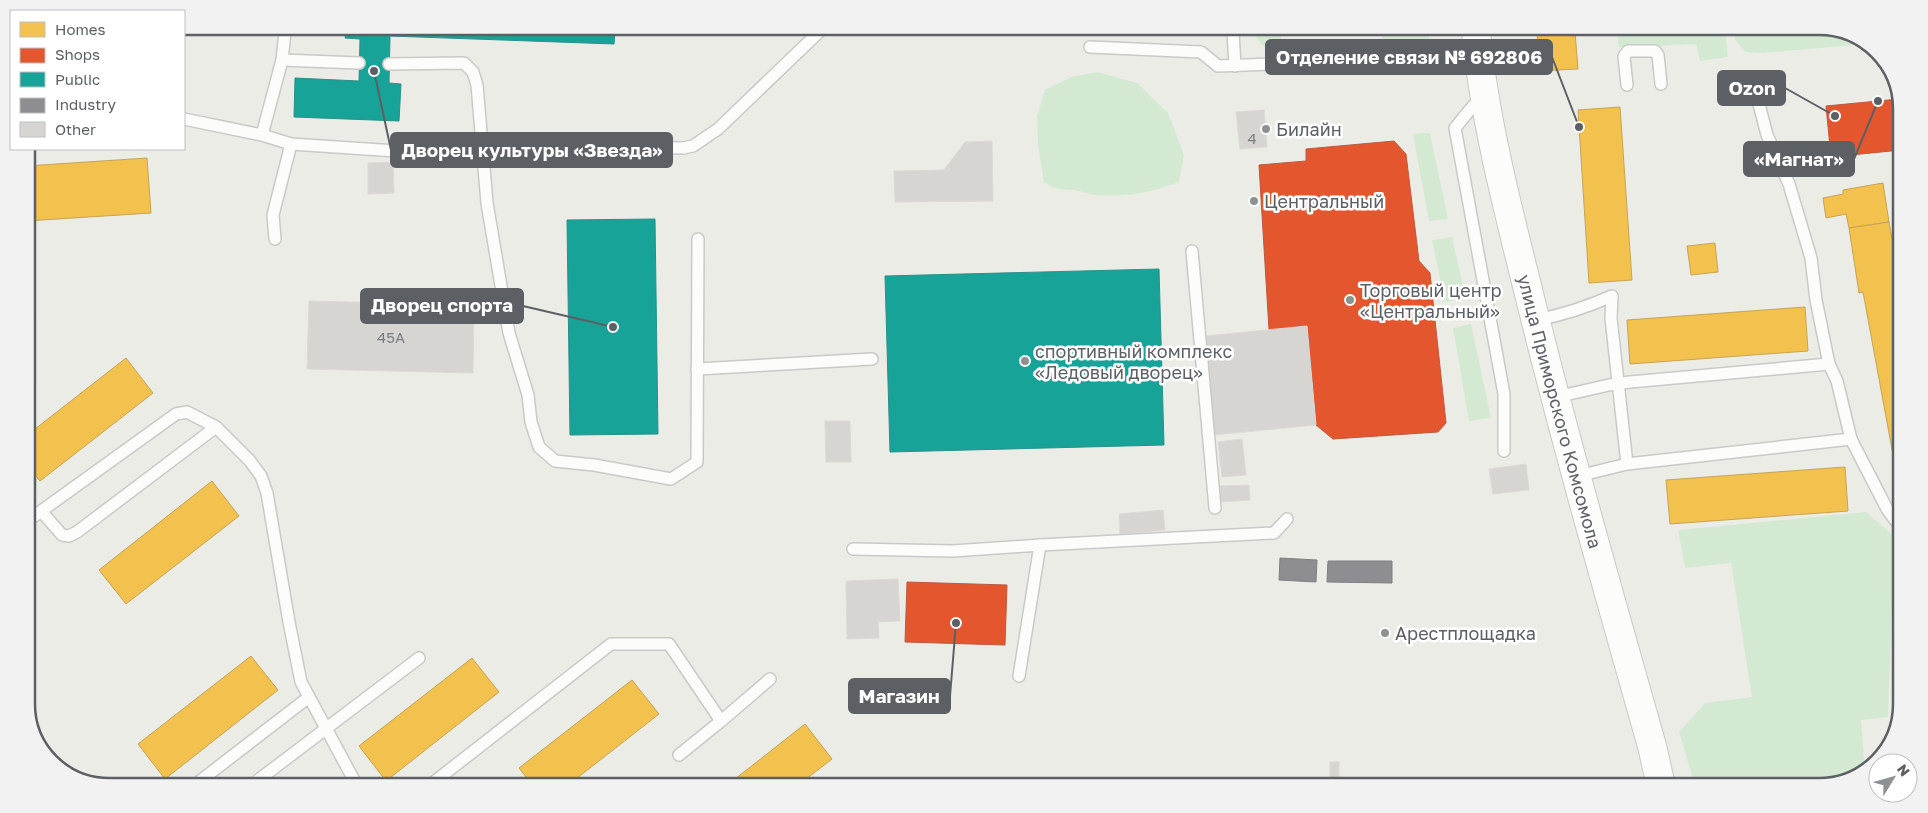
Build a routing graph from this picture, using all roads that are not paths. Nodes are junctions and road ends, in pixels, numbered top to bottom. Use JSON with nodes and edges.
{"nodes":[{"id":1,"x":285,"y":35,"type":"edge"},
{"id":2,"x":817,"y":35,"type":"edge"},
{"id":3,"x":1233,"y":35,"type":"edge"},
{"id":4,"x":1477,"y":44,"type":"edge"},
{"id":5,"x":1090,"y":47,"type":"dead end"},
{"id":6,"x":282,"y":60,"type":"junction"},
{"id":7,"x":359,"y":63,"type":"dead end"},
{"id":8,"x":389,"y":64,"type":"dead end"},
{"id":9,"x":1235,"y":66,"type":"junction"},
{"id":10,"x":1757,"y":77,"type":"dead end"},
{"id":11,"x":1661,"y":84,"type":"dead end"},
{"id":12,"x":1628,"y":85,"type":"dead end"},
{"id":13,"x":1486,"y":105,"type":"junction"},
{"id":14,"x":185,"y":119,"type":"edge"},
{"id":15,"x":262,"y":135,"type":"junction"},
{"id":16,"x":291,"y":144,"type":"junction"},
{"id":17,"x":482,"y":144,"type":"junction"},
{"id":18,"x":275,"y":239,"type":"dead end"},
{"id":19,"x":698,"y":239,"type":"dead end"},
{"id":20,"x":1192,"y":251,"type":"dead end"},
{"id":21,"x":1536,"y":320,"type":"junction"},
{"id":22,"x":872,"y":359,"type":"dead end"},
{"id":23,"x":1829,"y":364,"type":"junction"},
{"id":24,"x":698,"y":369,"type":"junction"},
{"id":25,"x":1618,"y":384,"type":"junction"},
{"id":26,"x":1556,"y":397,"type":"junction"},
{"id":27,"x":216,"y":427,"type":"junction"},
{"id":28,"x":1851,"y":439,"type":"junction"},
{"id":29,"x":1504,"y":451,"type":"dead end"},
{"id":30,"x":1626,"y":464,"type":"junction"},
{"id":31,"x":1578,"y":476,"type":"junction"},
{"id":32,"x":1215,"y":508,"type":"dead end"},
{"id":33,"x":42,"y":512,"type":"junction"},
{"id":34,"x":35,"y":516,"type":"edge"},
{"id":35,"x":1893,"y":518,"type":"edge"},
{"id":36,"x":1288,"y":519,"type":"dead end"},
{"id":37,"x":1040,"y":545,"type":"junction"},
{"id":38,"x":853,"y":549,"type":"dead end"},
{"id":39,"x":420,"y":658,"type":"dead end"},
{"id":40,"x":1019,"y":676,"type":"dead end"},
{"id":41,"x":770,"y":679,"type":"dead end"},
{"id":42,"x":309,"y":697,"type":"junction"},
{"id":43,"x":721,"y":721,"type":"junction"},
{"id":44,"x":327,"y":729,"type":"junction"},
{"id":45,"x":679,"y":754,"type":"dead end"},
{"id":46,"x":204,"y":778,"type":"edge"},
{"id":47,"x":261,"y":778,"type":"edge"},
{"id":48,"x":353,"y":778,"type":"edge"},
{"id":49,"x":439,"y":778,"type":"edge"},
{"id":50,"x":1659,"y":778,"type":"edge"}],
"edges":[{"from":1,"to":6,"type":"lane"},
{"from":2,"to":17,"type":"lane"},
{"from":3,"to":9,"type":"lane"},
{"from":4,"to":9,"type":"lane"},
{"from":4,"to":13,"type":"street","name":"улица Приморского Комсомола"},
{"from":5,"to":9,"type":"lane"},
{"from":6,"to":7,"type":"lane"},
{"from":6,"to":15,"type":"lane"},
{"from":8,"to":17,"type":"lane"},
{"from":10,"to":23,"type":"lane"},
{"from":11,"to":12,"type":"lane"},
{"from":13,"to":21,"type":"street","name":"улица Приморского Комсомола"},
{"from":13,"to":29,"type":"lane"},
{"from":14,"to":15,"type":"lane"},
{"from":15,"to":16,"type":"lane"},
{"from":16,"to":17,"type":"lane"},
{"from":16,"to":18,"type":"lane"},
{"from":17,"to":24,"type":"lane"},
{"from":19,"to":24,"type":"lane"},
{"from":20,"to":32,"type":"lane"},
{"from":21,"to":25,"type":"lane"},
{"from":21,"to":26,"type":"street","name":"улица Приморского Комсомола"},
{"from":22,"to":24,"type":"lane"},
{"from":23,"to":25,"type":"lane"},
{"from":23,"to":28,"type":"lane"},
{"from":25,"to":26,"type":"lane"},
{"from":25,"to":30,"type":"lane"},
{"from":26,"to":31,"type":"street","name":"улица Приморского Комсомола"},
{"from":27,"to":33,"type":"lane"},
{"from":27,"to":33,"type":"lane"},
{"from":27,"to":42,"type":"lane"},
{"from":28,"to":30,"type":"lane"},
{"from":28,"to":35,"type":"lane"},
{"from":30,"to":31,"type":"lane"},
{"from":31,"to":50,"type":"street","name":"улица Приморского Комсомола"},
{"from":33,"to":34,"type":"lane"},
{"from":36,"to":37,"type":"lane"},
{"from":37,"to":38,"type":"lane"},
{"from":37,"to":40,"type":"lane"},
{"from":39,"to":44,"type":"lane"},
{"from":41,"to":43,"type":"lane"},
{"from":42,"to":44,"type":"lane"},
{"from":42,"to":46,"type":"lane"},
{"from":43,"to":45,"type":"lane"},
{"from":43,"to":49,"type":"lane"},
{"from":44,"to":47,"type":"lane"},
{"from":44,"to":48,"type":"lane"}]}
